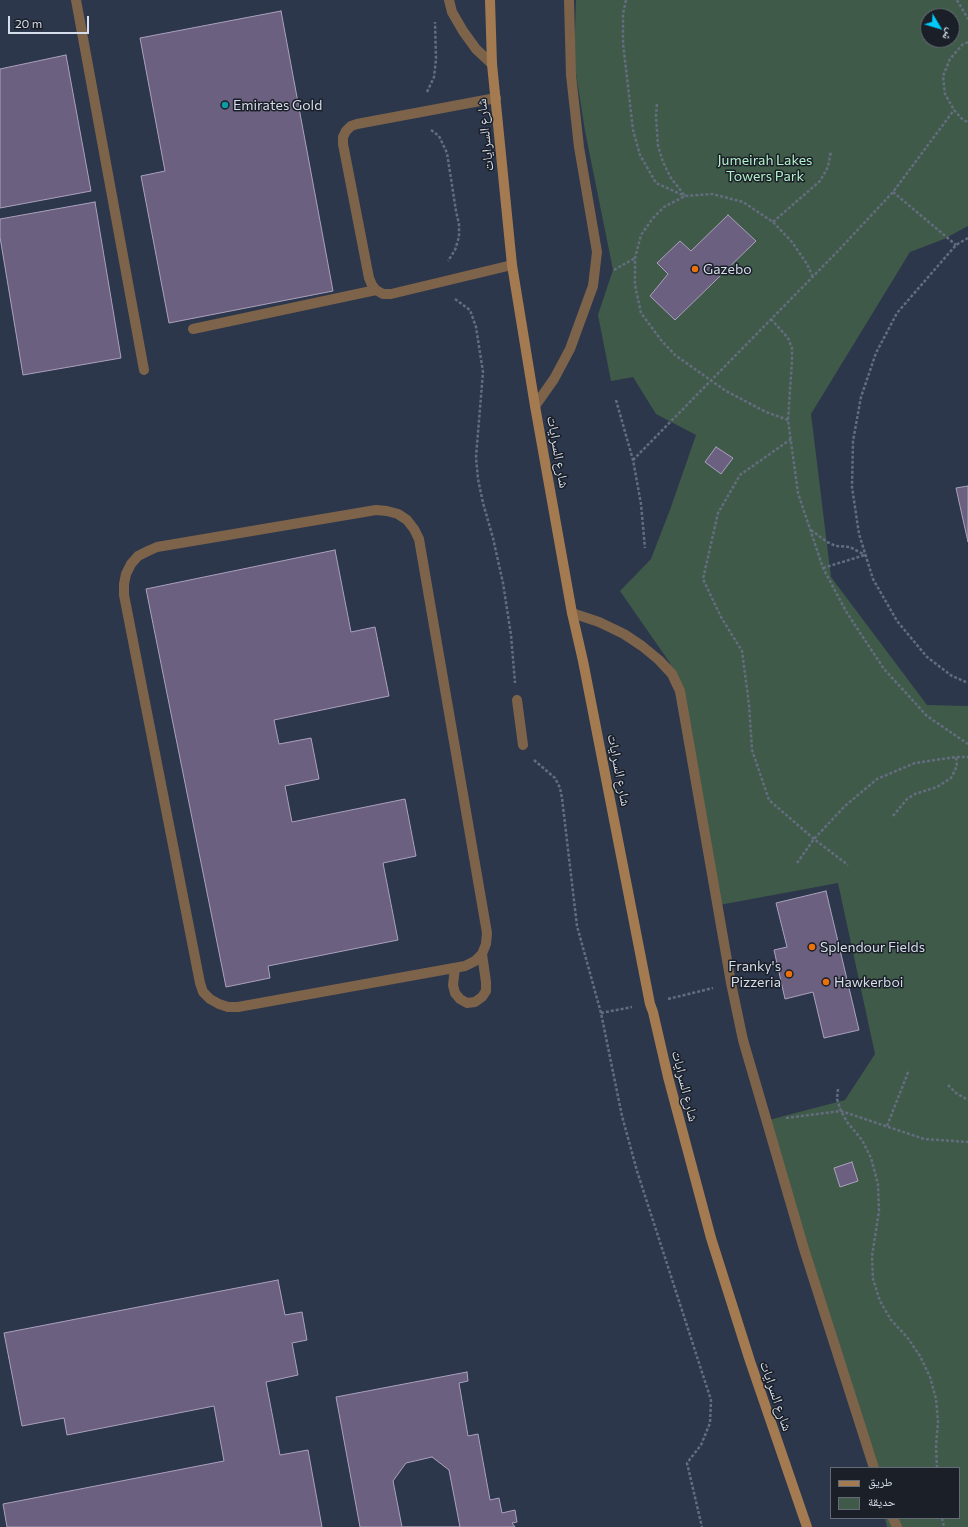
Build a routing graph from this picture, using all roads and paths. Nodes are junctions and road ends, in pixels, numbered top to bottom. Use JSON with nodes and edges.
{"nodes":[{"id":1,"x":76,"y":0,"type":"edge"},
{"id":2,"x":449,"y":0,"type":"edge"},
{"id":3,"x":490,"y":0,"type":"edge"},
{"id":4,"x":569,"y":0,"type":"edge"},
{"id":5,"x":626,"y":0,"type":"edge"},
{"id":6,"x":957,"y":0,"type":"edge"},
{"id":7,"x":435,"y":15,"type":"dead end"},
{"id":8,"x":968,"y":19,"type":"edge"},
{"id":9,"x":968,"y":42,"type":"edge"},
{"id":10,"x":492,"y":64,"type":"junction"},
{"id":11,"x":496,"y":98,"type":"junction"},
{"id":12,"x":657,"y":104,"type":"dead end"},
{"id":13,"x":954,"y":110,"type":"junction"},
{"id":14,"x":424,"y":111,"type":"junction"},
{"id":15,"x":968,"y":122,"type":"edge"},
{"id":16,"x":831,"y":151,"type":"dead end"},
{"id":17,"x":894,"y":192,"type":"junction"},
{"id":18,"x":685,"y":196,"type":"junction"},
{"id":19,"x":773,"y":222,"type":"junction"},
{"id":20,"x":968,"y":238,"type":"edge"},
{"id":21,"x":956,"y":245,"type":"junction"},
{"id":22,"x":635,"y":258,"type":"junction"},
{"id":23,"x":512,"y":265,"type":"junction"},
{"id":24,"x":613,"y":270,"type":"dead end"},
{"id":25,"x":813,"y":277,"type":"junction"},
{"id":26,"x":451,"y":280,"type":"junction"},
{"id":27,"x":376,"y":290,"type":"junction"},
{"id":28,"x":771,"y":319,"type":"junction"},
{"id":29,"x":194,"y":329,"type":"dead end"},
{"id":30,"x":144,"y":370,"type":"dead end"},
{"id":31,"x":711,"y":380,"type":"junction"},
{"id":32,"x":616,"y":400,"type":"dead end"},
{"id":33,"x":535,"y":406,"type":"junction"},
{"id":34,"x":788,"y":420,"type":"junction"},
{"id":35,"x":791,"y":439,"type":"junction"},
{"id":36,"x":633,"y":460,"type":"junction"},
{"id":37,"x":810,"y":530,"type":"junction"},
{"id":38,"x":644,"y":548,"type":"dead end"},
{"id":39,"x":866,"y":555,"type":"junction"},
{"id":40,"x":823,"y":568,"type":"junction"},
{"id":41,"x":572,"y":613,"type":"junction"},
{"id":42,"x":968,"y":683,"type":"edge"},
{"id":43,"x":517,"y":700,"type":"joint"},
{"id":44,"x":968,"y":744,"type":"edge"},
{"id":45,"x":523,"y":745,"type":"joint"},
{"id":46,"x":956,"y":757,"type":"junction"},
{"id":47,"x":968,"y":757,"type":"edge"},
{"id":48,"x":893,"y":816,"type":"dead end"},
{"id":49,"x":814,"y":839,"type":"junction"},
{"id":50,"x":797,"y":863,"type":"dead end"},
{"id":51,"x":848,"y":865,"type":"dead end"},
{"id":52,"x":482,"y":954,"type":"junction"},
{"id":53,"x":454,"y":968,"type":"junction"},
{"id":54,"x":909,"y":1070,"type":"dead end"},
{"id":55,"x":948,"y":1085,"type":"dead end"},
{"id":56,"x":838,"y":1089,"type":"dead end"},
{"id":57,"x":968,"y":1100,"type":"edge"},
{"id":58,"x":841,"y":1111,"type":"junction"},
{"id":59,"x":784,"y":1118,"type":"dead end"},
{"id":60,"x":887,"y":1126,"type":"junction"},
{"id":61,"x":968,"y":1142,"type":"edge"},
{"id":62,"x":874,"y":1467,"type":"edge"},
{"id":63,"x":937,"y":1467,"type":"edge"},
{"id":64,"x":702,"y":1527,"type":"edge"},
{"id":65,"x":806,"y":1527,"type":"edge"}],
"edges":[{"from":1,"to":30,"type":"street"},
{"from":2,"to":10,"type":"street"},
{"from":3,"to":10,"type":"main road","name":"شارع السرايات"},
{"from":4,"to":33,"type":"street"},
{"from":5,"to":18,"type":"path"},
{"from":6,"to":8,"type":"path"},
{"from":7,"to":14,"type":"path"},
{"from":9,"to":13,"type":"path"},
{"from":10,"to":11,"type":"main road","name":"شارع السرايات"},
{"from":11,"to":14,"type":"street"},
{"from":11,"to":23,"type":"main road","name":"شارع السرايات"},
{"from":12,"to":18,"type":"path"},
{"from":13,"to":15,"type":"path"},
{"from":13,"to":17,"type":"path"},
{"from":14,"to":26,"type":"path"},
{"from":14,"to":27,"type":"street"},
{"from":16,"to":19,"type":"path"},
{"from":17,"to":21,"type":"path"},
{"from":17,"to":25,"type":"path"},
{"from":18,"to":19,"type":"path"},
{"from":18,"to":22,"type":"path"},
{"from":19,"to":25,"type":"path"},
{"from":20,"to":21,"type":"path"},
{"from":21,"to":39,"type":"path"},
{"from":22,"to":24,"type":"path"},
{"from":22,"to":31,"type":"path"},
{"from":23,"to":26,"type":"street"},
{"from":23,"to":33,"type":"main road","name":"شارع السرايات"},
{"from":25,"to":28,"type":"path"},
{"from":26,"to":27,"type":"street"},
{"from":26,"to":43,"type":"path"},
{"from":27,"to":29,"type":"street"},
{"from":28,"to":31,"type":"path"},
{"from":28,"to":34,"type":"path"},
{"from":31,"to":34,"type":"path"},
{"from":31,"to":36,"type":"path"},
{"from":32,"to":36,"type":"path"},
{"from":33,"to":41,"type":"main road","name":"شارع السرايات"},
{"from":34,"to":35,"type":"path"},
{"from":35,"to":37,"type":"path"},
{"from":35,"to":49,"type":"path"},
{"from":36,"to":38,"type":"path"},
{"from":37,"to":39,"type":"path"},
{"from":37,"to":40,"type":"path"},
{"from":39,"to":40,"type":"path"},
{"from":39,"to":42,"type":"path"},
{"from":40,"to":44,"type":"path"},
{"from":41,"to":62,"type":"street"},
{"from":41,"to":65,"type":"main road","name":"شارع السرايات"},
{"from":43,"to":45,"type":"street"},
{"from":45,"to":64,"type":"path"},
{"from":46,"to":47,"type":"path"},
{"from":46,"to":48,"type":"path"},
{"from":46,"to":49,"type":"path"},
{"from":49,"to":50,"type":"path"},
{"from":49,"to":51,"type":"path"},
{"from":52,"to":53,"type":"street"},
{"from":52,"to":53,"type":"street"},
{"from":52,"to":53,"type":"street"},
{"from":54,"to":60,"type":"path"},
{"from":55,"to":57,"type":"path"},
{"from":56,"to":58,"type":"path"},
{"from":58,"to":59,"type":"path"},
{"from":58,"to":60,"type":"path"},
{"from":58,"to":63,"type":"path"},
{"from":60,"to":61,"type":"path"}]}
